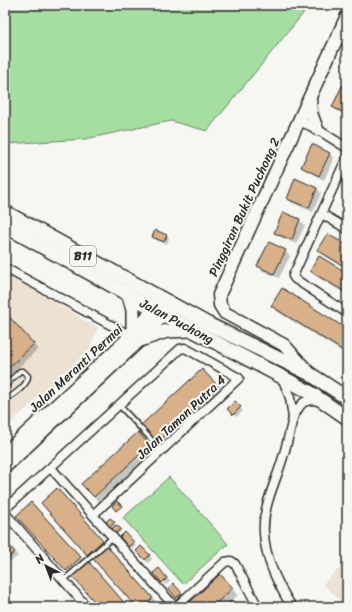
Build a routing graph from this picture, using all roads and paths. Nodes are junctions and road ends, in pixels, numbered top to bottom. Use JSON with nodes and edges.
{"nodes":[{"id":1,"x":347,"y":16,"type":"edge"},
{"id":2,"x":310,"y":97,"type":"junction"},
{"id":3,"x":299,"y":121,"type":"junction"},
{"id":4,"x":317,"y":129,"type":"junction"},
{"id":5,"x":347,"y":148,"type":"edge"},
{"id":6,"x":347,"y":157,"type":"edge"},
{"id":7,"x":5,"y":212,"type":"edge"},
{"id":8,"x":322,"y":214,"type":"junction"},
{"id":9,"x":5,"y":226,"type":"edge"},
{"id":10,"x":347,"y":229,"type":"edge"},
{"id":11,"x":5,"y":268,"type":"edge"},
{"id":12,"x":129,"y":295,"type":"junction"},
{"id":13,"x":162,"y":307,"type":"junction"},
{"id":14,"x":347,"y":313,"type":"edge"},
{"id":15,"x":192,"y":330,"type":"junction"},
{"id":16,"x":135,"y":337,"type":"junction"},
{"id":17,"x":310,"y":374,"type":"junction"},
{"id":18,"x":282,"y":377,"type":"junction"},
{"id":19,"x":5,"y":386,"type":"edge"},
{"id":20,"x":347,"y":398,"type":"edge"},
{"id":21,"x":5,"y":399,"type":"edge"},
{"id":22,"x":324,"y":402,"type":"junction"},
{"id":23,"x":119,"y":405,"type":"junction"},
{"id":24,"x":293,"y":418,"type":"junction"},
{"id":25,"x":347,"y":418,"type":"edge"},
{"id":26,"x":162,"y":451,"type":"junction"},
{"id":27,"x":5,"y":453,"type":"edge"},
{"id":28,"x":5,"y":467,"type":"edge"},
{"id":29,"x":51,"y":468,"type":"junction"},
{"id":30,"x":5,"y":509,"type":"edge"},
{"id":31,"x":5,"y":513,"type":"edge"},
{"id":32,"x":93,"y":516,"type":"junction"},
{"id":33,"x":113,"y":537,"type":"junction"},
{"id":34,"x":64,"y":580,"type":"junction"},
{"id":35,"x":87,"y":607,"type":"edge"},
{"id":36,"x":176,"y":607,"type":"edge"},
{"id":37,"x":258,"y":607,"type":"edge"},
{"id":38,"x":292,"y":607,"type":"edge"}],
"edges":[{"from":1,"to":2,"type":"street","name":"Pinggiran Bukit Puchong 2"},
{"from":2,"to":3,"type":"street","name":"Pinggiran Bukit Puchong 2"},
{"from":2,"to":4,"type":"street"},
{"from":3,"to":4,"type":"street"},
{"from":3,"to":17,"type":"street","name":"Pinggiran Bukit Puchong 2"},
{"from":4,"to":5,"type":"street"},
{"from":6,"to":8,"type":"street"},
{"from":7,"to":13,"type":"main road","name":"Jalan Puchong","number":"B11"},
{"from":8,"to":10,"type":"street"},
{"from":8,"to":14,"type":"street"},
{"from":9,"to":12,"type":"main road","name":"Jalan Puchong","number":"B11"},
{"from":11,"to":16,"type":"street"},
{"from":12,"to":13,"type":"main road","name":"Jalan Puchong","number":"B11"},
{"from":12,"to":16,"type":"main road"},
{"from":13,"to":15,"type":"main road","name":"Jalan Puchong","number":"B11"},
{"from":13,"to":16,"type":"street","name":"Jalan Meranti Permai"},
{"from":13,"to":17,"type":"main road","name":"Jalan Puchong","number":"B11"},
{"from":15,"to":16,"type":"main road"},
{"from":15,"to":18,"type":"main road","name":"Jalan Puchong","number":"B11"},
{"from":16,"to":27,"type":"street","name":"Jalan Meranti Permai"},
{"from":16,"to":28,"type":"street"},
{"from":17,"to":20,"type":"main road","name":"Jalan Puchong","number":"B11"},
{"from":18,"to":22,"type":"main road","name":"Jalan Puchong","number":"B11"},
{"from":18,"to":24,"type":"street"},
{"from":19,"to":21,"type":"lane"},
{"from":22,"to":24,"type":"street"},
{"from":22,"to":25,"type":"main road","name":"Jalan Puchong","number":"B11"},
{"from":23,"to":26,"type":"lane"},
{"from":23,"to":26,"type":"street","name":"Jalan Taman Putra 4"},
{"from":23,"to":29,"type":"street"},
{"from":24,"to":38,"type":"street"},
{"from":26,"to":32,"type":"street","name":"Jalan Taman Putra 4"},
{"from":29,"to":30,"type":"street"},
{"from":29,"to":32,"type":"street"},
{"from":31,"to":34,"type":"street"},
{"from":32,"to":33,"type":"street"},
{"from":33,"to":34,"type":"lane"},
{"from":33,"to":36,"type":"street"},
{"from":34,"to":35,"type":"street"},
{"from":36,"to":37,"type":"street"}]}
